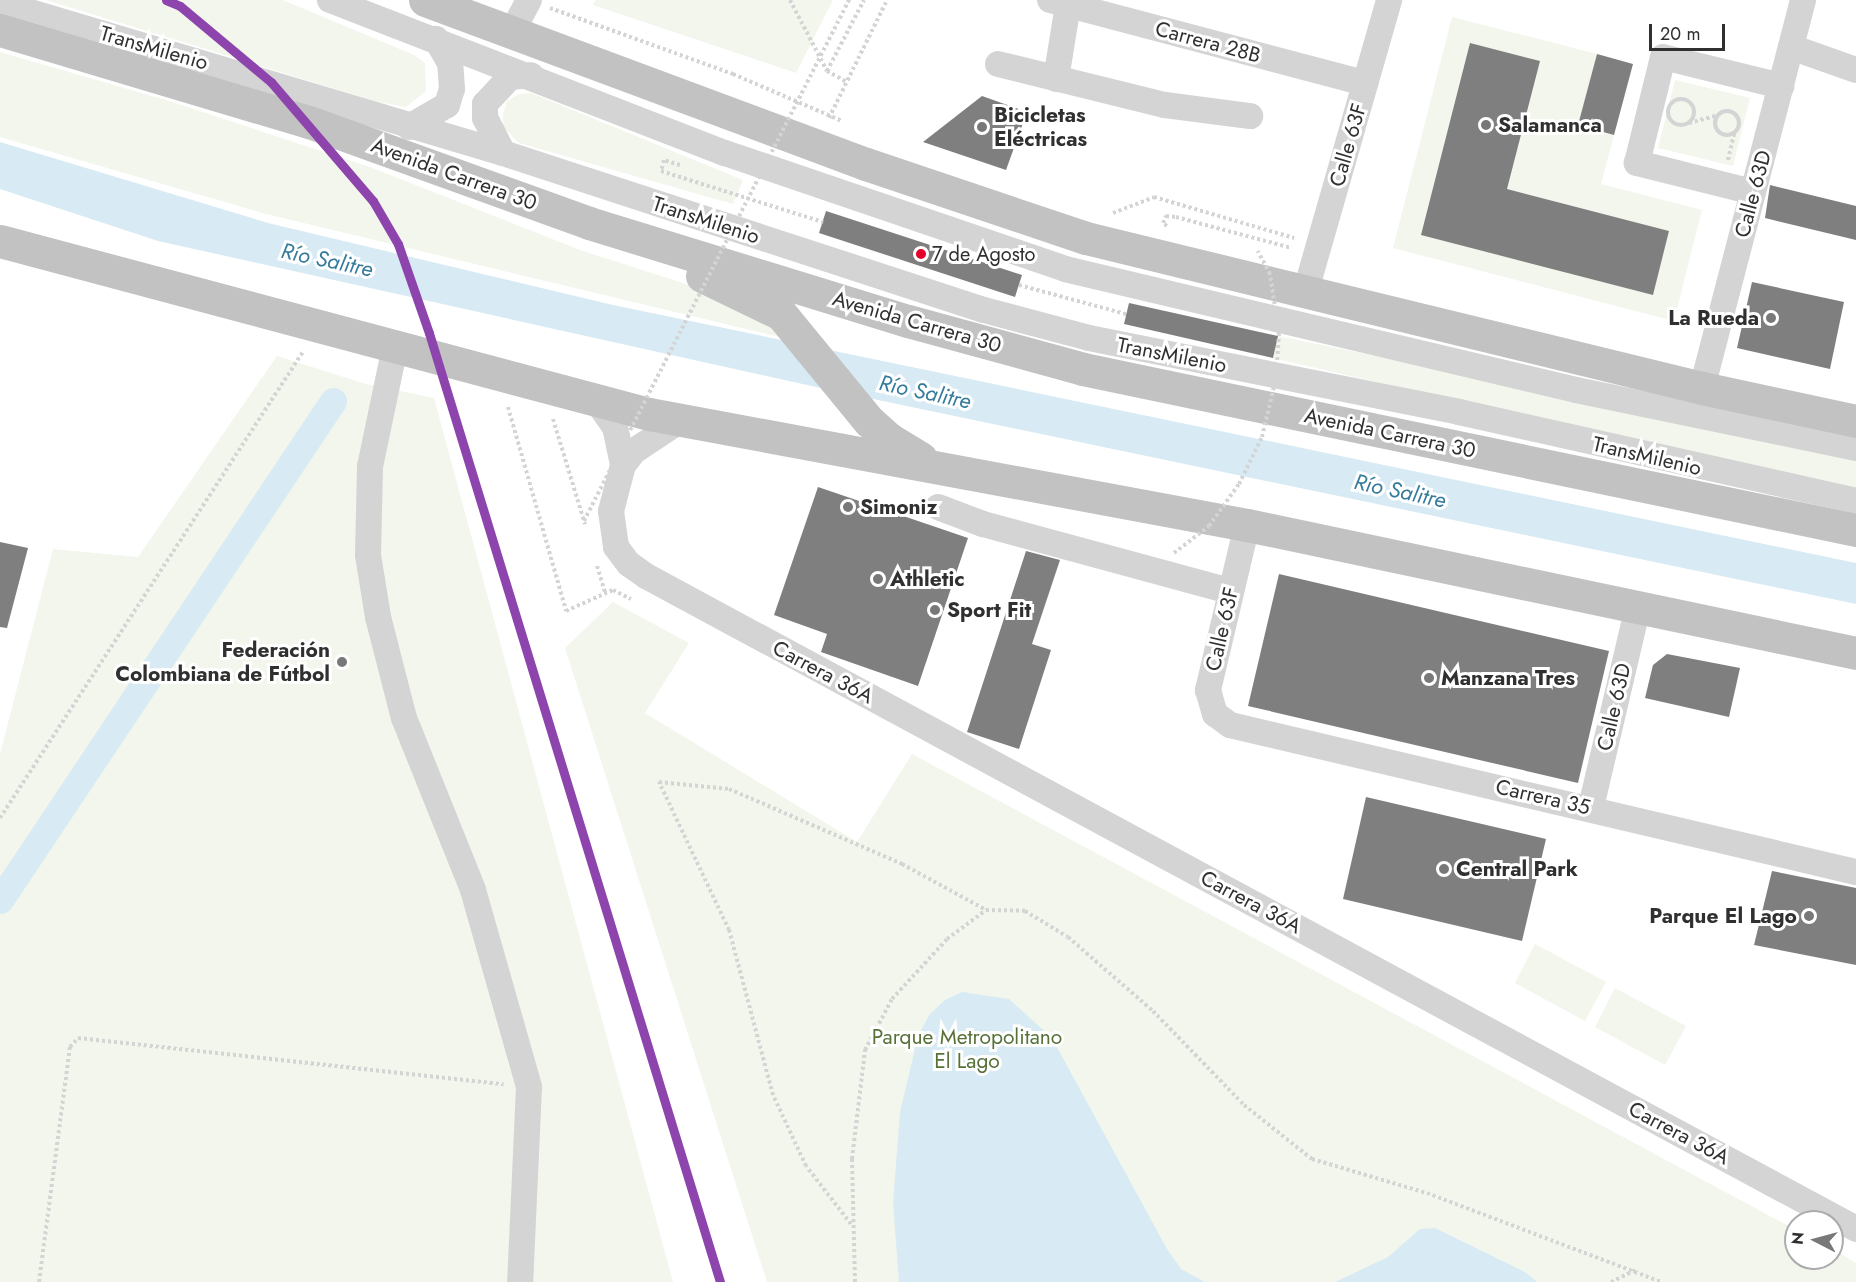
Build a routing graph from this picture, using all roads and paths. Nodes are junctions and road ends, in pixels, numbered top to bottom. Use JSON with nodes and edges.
{"nodes":[{"id":1,"x":330,"y":0,"type":"edge"},
{"id":2,"x":425,"y":0,"type":"edge"},
{"id":3,"x":529,"y":0,"type":"edge"},
{"id":4,"x":790,"y":0,"type":"edge"},
{"id":5,"x":849,"y":0,"type":"edge"},
{"id":6,"x":864,"y":0,"type":"edge"},
{"id":7,"x":887,"y":0,"type":"edge"},
{"id":8,"x":1389,"y":0,"type":"edge"},
{"id":9,"x":1803,"y":0,"type":"edge"},
{"id":10,"x":1059,"y":2,"type":"edge"},
{"id":11,"x":0,"y":3,"type":"edge"},
{"id":12,"x":0,"y":30,"type":"edge"},
{"id":13,"x":512,"y":32,"type":"junction"},
{"id":14,"x":436,"y":39,"type":"junction"},
{"id":15,"x":1791,"y":47,"type":"junction"},
{"id":16,"x":998,"y":64,"type":"dead end"},
{"id":17,"x":1856,"y":70,"type":"edge"},
{"id":18,"x":827,"y":71,"type":"junction"},
{"id":19,"x":531,"y":75,"type":"junction"},
{"id":20,"x":1056,"y":79,"type":"junction"},
{"id":21,"x":847,"y":82,"type":"junction"},
{"id":22,"x":1365,"y":83,"type":"junction"},
{"id":23,"x":1781,"y":86,"type":"junction"},
{"id":24,"x":1717,"y":115,"type":"junction"},
{"id":25,"x":1251,"y":116,"type":"dead end"},
{"id":26,"x":1687,"y":124,"type":"junction"},
{"id":27,"x":851,"y":125,"type":"dead end"},
{"id":28,"x":409,"y":127,"type":"junction"},
{"id":29,"x":823,"y":130,"type":"junction"},
{"id":30,"x":503,"y":153,"type":"junction"},
{"id":31,"x":686,"y":167,"type":"dead end"},
{"id":32,"x":741,"y":185,"type":"dead end"},
{"id":33,"x":752,"y":189,"type":"junction"},
{"id":34,"x":1753,"y":192,"type":"junction"},
{"id":35,"x":1105,"y":211,"type":"dead end"},
{"id":36,"x":823,"y":222,"type":"dead end"},
{"id":37,"x":589,"y":223,"type":"junction"},
{"id":38,"x":1178,"y":229,"type":"dead end"},
{"id":39,"x":0,"y":241,"type":"edge"},
{"id":40,"x":1269,"y":243,"type":"dead end"},
{"id":41,"x":1246,"y":248,"type":"dead end"},
{"id":42,"x":1316,"y":254,"type":"junction"},
{"id":43,"x":1019,"y":285,"type":"dead end"},
{"id":44,"x":1306,"y":290,"type":"junction"},
{"id":45,"x":1126,"y":314,"type":"dead end"},
{"id":46,"x":309,"y":342,"type":"dead end"},
{"id":47,"x":395,"y":347,"type":"junction"},
{"id":48,"x":1702,"y":388,"type":"junction"},
{"id":49,"x":506,"y":398,"type":"dead end"},
{"id":50,"x":597,"y":400,"type":"junction"},
{"id":51,"x":550,"y":410,"type":"dead end"},
{"id":52,"x":681,"y":420,"type":"junction"},
{"id":53,"x":1856,"y":422,"type":"edge"},
{"id":54,"x":1856,"y":447,"type":"edge"},
{"id":55,"x":624,"y":465,"type":"junction"},
{"id":56,"x":946,"y":470,"type":"junction"},
{"id":57,"x":1856,"y":501,"type":"edge"},
{"id":58,"x":938,"y":507,"type":"dead end"},
{"id":59,"x":1247,"y":525,"type":"junction"},
{"id":60,"x":1856,"y":530,"type":"edge"},
{"id":61,"x":1174,"y":553,"type":"dead end"},
{"id":62,"x":595,"y":558,"type":"dead end"},
{"id":63,"x":646,"y":576,"type":"junction"},
{"id":64,"x":1230,"y":591,"type":"junction"},
{"id":65,"x":605,"y":593,"type":"junction"},
{"id":66,"x":1638,"y":606,"type":"junction"},
{"id":67,"x":1856,"y":652,"type":"edge"},
{"id":68,"x":1230,"y":725,"type":"joint"},
{"id":69,"x":1591,"y":807,"type":"junction"},
{"id":70,"x":0,"y":818,"type":"edge"},
{"id":71,"x":1856,"y":872,"type":"edge"},
{"id":72,"x":986,"y":910,"type":"junction"},
{"id":73,"x":528,"y":1087,"type":"junction"},
{"id":74,"x":851,"y":1225,"type":"junction"},
{"id":75,"x":1856,"y":1229,"type":"edge"},
{"id":76,"x":1636,"y":1270,"type":"junction"},
{"id":77,"x":39,"y":1282,"type":"edge"},
{"id":78,"x":520,"y":1282,"type":"edge"},
{"id":79,"x":855,"y":1282,"type":"edge"},
{"id":80,"x":1611,"y":1282,"type":"edge"},
{"id":81,"x":1661,"y":1282,"type":"edge"}],
"edges":[{"from":1,"to":14,"type":"street"},
{"from":2,"to":13,"type":"highway"},
{"from":3,"to":13,"type":"street"},
{"from":3,"to":29,"type":"path"},
{"from":4,"to":18,"type":"path"},
{"from":5,"to":33,"type":"path","bridge":true},
{"from":6,"to":18,"type":"path"},
{"from":7,"to":21,"type":"path"},
{"from":8,"to":22,"type":"street","name":"Calle 63F"},
{"from":9,"to":15,"type":"street","name":"Calle 63D"},
{"from":10,"to":20,"type":"street"},
{"from":10,"to":22,"type":"street","name":"Carrera 28B"},
{"from":11,"to":28,"type":"street","name":"TransMilenio"},
{"from":12,"to":37,"type":"highway","name":"Avenida Carrera 30"},
{"from":13,"to":29,"type":"highway"},
{"from":14,"to":19,"type":"street"},
{"from":14,"to":28,"type":"street"},
{"from":15,"to":17,"type":"street"},
{"from":15,"to":23,"type":"street","name":"Calle 63D"},
{"from":16,"to":20,"type":"street"},
{"from":18,"to":21,"type":"path"},
{"from":19,"to":30,"type":"street"},
{"from":19,"to":54,"type":"street"},
{"from":20,"to":25,"type":"street"},
{"from":21,"to":29,"type":"path"},
{"from":22,"to":42,"type":"street","name":"Calle 63F"},
{"from":23,"to":34,"type":"street","name":"Calle 63D"},
{"from":23,"to":34,"type":"street"},
{"from":24,"to":24,"type":"path"},
{"from":24,"to":26,"type":"path"},
{"from":26,"to":26,"type":"path"},
{"from":27,"to":29,"type":"path"},
{"from":28,"to":30,"type":"street","name":"TransMilenio"},
{"from":29,"to":44,"type":"highway"},
{"from":30,"to":57,"type":"street","name":"TransMilenio"},
{"from":31,"to":36,"type":"path"},
{"from":32,"to":33,"type":"path"},
{"from":33,"to":51,"type":"path","bridge":true},
{"from":34,"to":48,"type":"street","name":"Calle 63D"},
{"from":35,"to":42,"type":"path"},
{"from":37,"to":56,"type":"highway"},
{"from":37,"to":60,"type":"highway","name":"Avenida Carrera 30"},
{"from":38,"to":40,"type":"path"},
{"from":39,"to":47,"type":"highway"},
{"from":41,"to":61,"type":"path","bridge":true},
{"from":42,"to":44,"type":"street","name":"Calle 63F"},
{"from":43,"to":45,"type":"path"},
{"from":44,"to":48,"type":"highway"},
{"from":46,"to":70,"type":"path"},
{"from":47,"to":50,"type":"highway"},
{"from":47,"to":73,"type":"street"},
{"from":48,"to":53,"type":"highway"},
{"from":49,"to":65,"type":"path"},
{"from":50,"to":52,"type":"highway"},
{"from":50,"to":55,"type":"street"},
{"from":52,"to":55,"type":"street"},
{"from":52,"to":56,"type":"highway"},
{"from":55,"to":63,"type":"street","name":"Carrera 36A"},
{"from":56,"to":59,"type":"highway"},
{"from":58,"to":64,"type":"street"},
{"from":59,"to":64,"type":"street","name":"Calle 63F"},
{"from":59,"to":66,"type":"highway"},
{"from":62,"to":65,"type":"path"},
{"from":63,"to":65,"type":"path"},
{"from":63,"to":75,"type":"street","name":"Carrera 36A"},
{"from":64,"to":68,"type":"street","name":"Calle 63F"},
{"from":66,"to":67,"type":"highway"},
{"from":66,"to":69,"type":"street","name":"Calle 63D"},
{"from":68,"to":69,"type":"street","name":"Carrera 35"},
{"from":69,"to":71,"type":"street","name":"Carrera 35"},
{"from":72,"to":74,"type":"path"},
{"from":72,"to":74,"type":"path"},
{"from":72,"to":76,"type":"path"},
{"from":73,"to":77,"type":"path"},
{"from":73,"to":78,"type":"street"},
{"from":74,"to":79,"type":"path"},
{"from":76,"to":80,"type":"path"},
{"from":76,"to":81,"type":"path"}]}
